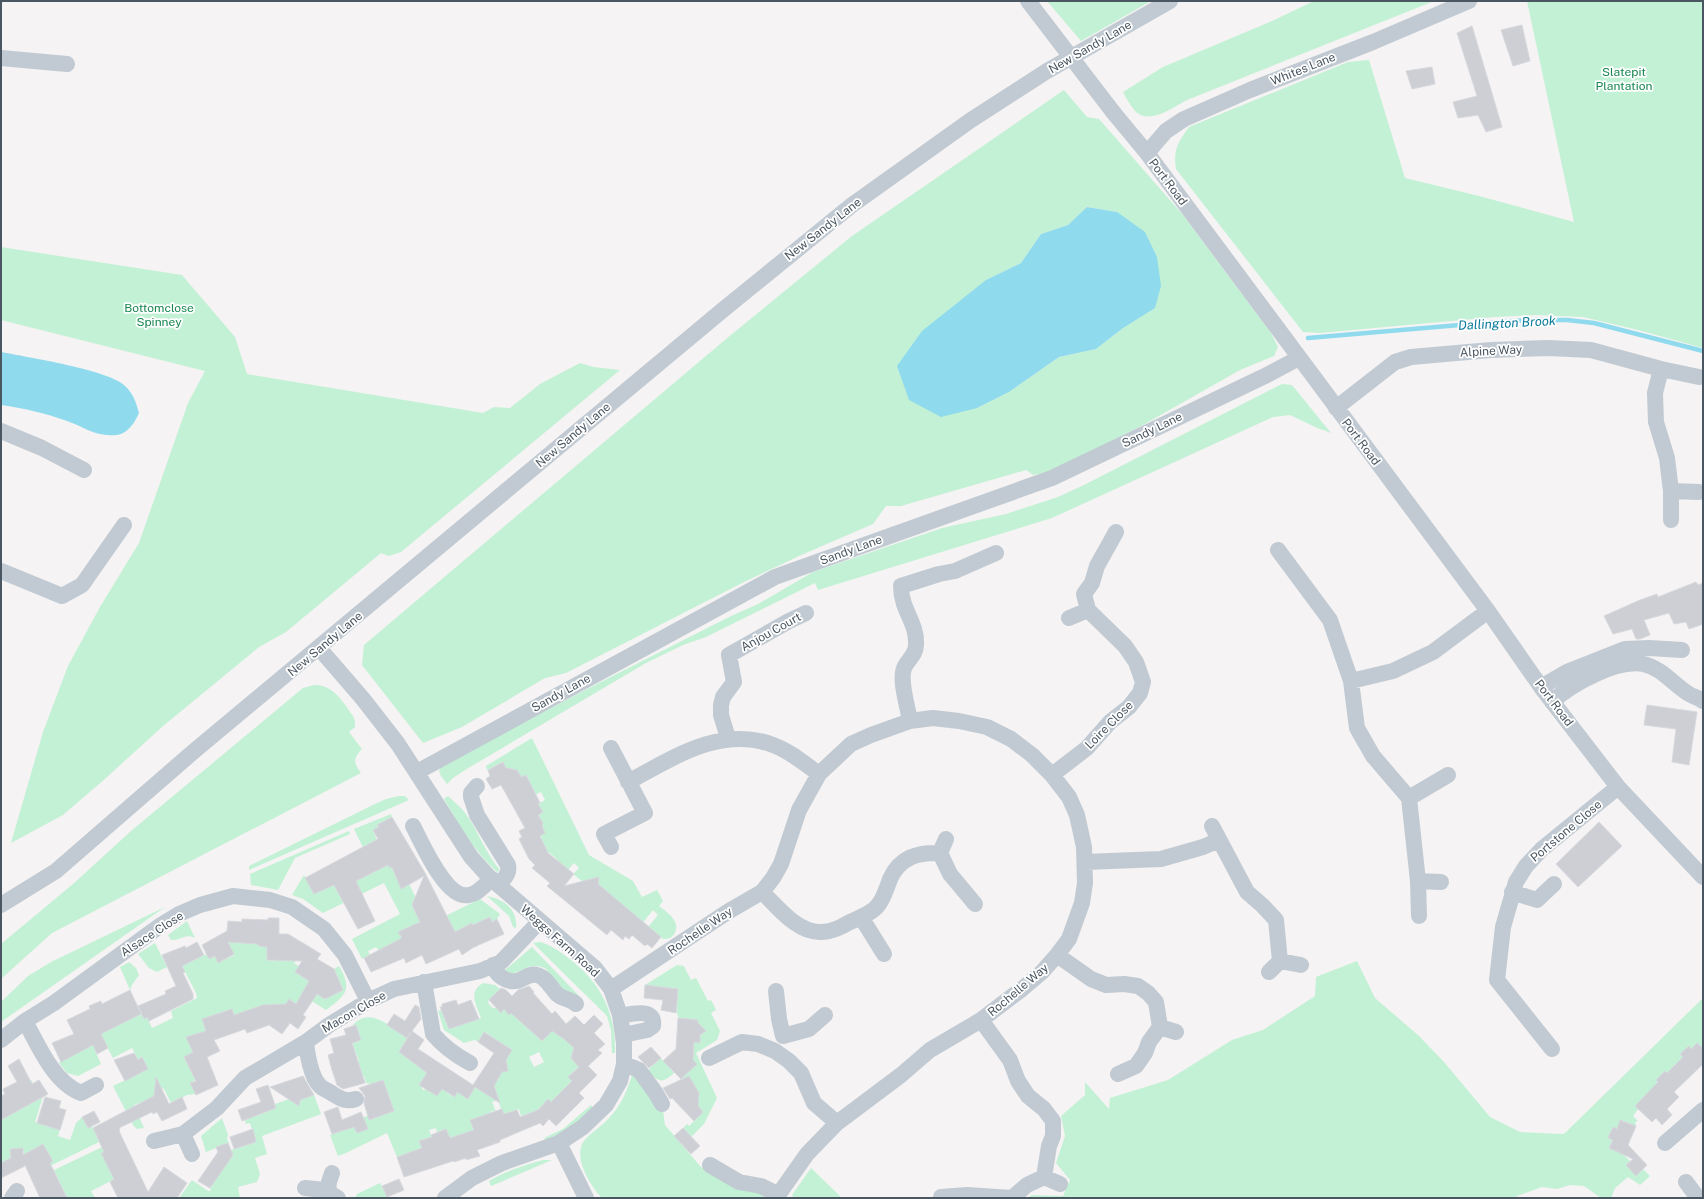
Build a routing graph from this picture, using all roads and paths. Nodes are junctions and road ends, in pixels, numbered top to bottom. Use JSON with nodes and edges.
{"nodes":[{"id":1,"x":1028,"y":1,"type":"edge"},
{"id":2,"x":1170,"y":1,"type":"edge"},
{"id":3,"x":1469,"y":1,"type":"edge"},
{"id":4,"x":1,"y":58,"type":"edge"},
{"id":5,"x":68,"y":64,"type":"dead end"},
{"id":6,"x":1147,"y":153,"type":"junction"},
{"id":7,"x":1297,"y":355,"type":"junction"},
{"id":8,"x":1661,"y":369,"type":"junction"},
{"id":9,"x":1699,"y":377,"type":"dead end"},
{"id":10,"x":1336,"y":408,"type":"junction"},
{"id":11,"x":1,"y":431,"type":"edge"},
{"id":12,"x":84,"y":470,"type":"dead end"},
{"id":13,"x":1671,"y":491,"type":"junction"},
{"id":14,"x":1699,"y":492,"type":"dead end"},
{"id":15,"x":1670,"y":520,"type":"dead end"},
{"id":16,"x":124,"y":524,"type":"dead end"},
{"id":17,"x":1116,"y":532,"type":"dead end"},
{"id":18,"x":1278,"y":550,"type":"dead end"},
{"id":19,"x":996,"y":553,"type":"dead end"},
{"id":20,"x":1,"y":571,"type":"edge"},
{"id":21,"x":1088,"y":610,"type":"junction"},
{"id":22,"x":1488,"y":611,"type":"junction"},
{"id":23,"x":806,"y":613,"type":"dead end"},
{"id":24,"x":1069,"y":618,"type":"dead end"},
{"id":25,"x":319,"y":648,"type":"junction"},
{"id":26,"x":1682,"y":650,"type":"dead end"},
{"id":27,"x":1351,"y":681,"type":"junction"},
{"id":28,"x":1541,"y":687,"type":"junction"},
{"id":29,"x":1703,"y":701,"type":"edge"},
{"id":30,"x":1552,"y":702,"type":"junction"},
{"id":31,"x":910,"y":721,"type":"junction"},
{"id":32,"x":728,"y":738,"type":"junction"},
{"id":33,"x":611,"y":748,"type":"dead end"},
{"id":34,"x":417,"y":772,"type":"junction"},
{"id":35,"x":819,"y":774,"type":"junction"},
{"id":36,"x":1052,"y":775,"type":"junction"},
{"id":37,"x":1448,"y":775,"type":"dead end"},
{"id":38,"x":628,"y":782,"type":"junction"},
{"id":39,"x":477,"y":786,"type":"dead end"},
{"id":40,"x":1618,"y":787,"type":"junction"},
{"id":41,"x":1409,"y":798,"type":"junction"},
{"id":42,"x":413,"y":826,"type":"dead end"},
{"id":43,"x":610,"y":847,"type":"dead end"},
{"id":44,"x":1085,"y":862,"type":"junction"},
{"id":45,"x":1703,"y":877,"type":"edge"},
{"id":46,"x":1418,"y":881,"type":"junction"},
{"id":47,"x":495,"y":882,"type":"junction"},
{"id":48,"x":1441,"y":882,"type":"dead end"},
{"id":49,"x":1554,"y":884,"type":"dead end"},
{"id":50,"x":762,"y":892,"type":"junction"},
{"id":51,"x":1512,"y":892,"type":"junction"},
{"id":52,"x":975,"y":904,"type":"dead end"},
{"id":53,"x":1,"y":905,"type":"edge"},
{"id":54,"x":1419,"y":916,"type":"dead end"},
{"id":55,"x":861,"y":917,"type":"junction"},
{"id":56,"x":539,"y":922,"type":"junction"},
{"id":57,"x":884,"y":954,"type":"dead end"},
{"id":58,"x":1057,"y":955,"type":"junction"},
{"id":59,"x":1301,"y":965,"type":"dead end"},
{"id":60,"x":493,"y":966,"type":"junction"},
{"id":61,"x":424,"y":982,"type":"junction"},
{"id":62,"x":611,"y":990,"type":"junction"},
{"id":63,"x":776,"y":991,"type":"dead end"},
{"id":64,"x":368,"y":1001,"type":"junction"},
{"id":65,"x":576,"y":1004,"type":"dead end"},
{"id":66,"x":825,"y":1015,"type":"dead end"},
{"id":67,"x":620,"y":1016,"type":"junction"},
{"id":68,"x":981,"y":1020,"type":"junction"},
{"id":69,"x":25,"y":1021,"type":"junction"},
{"id":70,"x":1160,"y":1027,"type":"junction"},
{"id":71,"x":785,"y":1032,"type":"junction"},
{"id":72,"x":1176,"y":1032,"type":"dead end"},
{"id":73,"x":623,"y":1035,"type":"junction"},
{"id":74,"x":1,"y":1040,"type":"edge"},
{"id":75,"x":306,"y":1042,"type":"junction"},
{"id":76,"x":1552,"y":1049,"type":"dead end"},
{"id":77,"x":775,"y":1051,"type":"junction"},
{"id":78,"x":709,"y":1058,"type":"dead end"},
{"id":79,"x":470,"y":1063,"type":"dead end"},
{"id":80,"x":624,"y":1064,"type":"junction"},
{"id":81,"x":1118,"y":1074,"type":"dead end"},
{"id":82,"x":96,"y":1085,"type":"dead end"},
{"id":83,"x":356,"y":1099,"type":"dead end"},
{"id":84,"x":662,"y":1104,"type":"dead end"},
{"id":85,"x":1703,"y":1110,"type":"edge"},
{"id":86,"x":837,"y":1123,"type":"junction"},
{"id":87,"x":183,"y":1134,"type":"junction"},
{"id":88,"x":154,"y":1141,"type":"dead end"},
{"id":89,"x":559,"y":1143,"type":"junction"},
{"id":90,"x":1665,"y":1144,"type":"dead end"},
{"id":91,"x":192,"y":1154,"type":"dead end"},
{"id":92,"x":710,"y":1165,"type":"dead end"},
{"id":93,"x":332,"y":1173,"type":"dead end"},
{"id":94,"x":1044,"y":1177,"type":"junction"},
{"id":95,"x":1686,"y":1182,"type":"dead end"},
{"id":96,"x":1060,"y":1184,"type":"dead end"},
{"id":97,"x":304,"y":1188,"type":"dead end"},
{"id":98,"x":333,"y":1195,"type":"edge"},
{"id":99,"x":778,"y":1196,"type":"edge"},
{"id":100,"x":941,"y":1197,"type":"edge"},
{"id":101,"x":445,"y":1198,"type":"edge"},
{"id":102,"x":586,"y":1198,"type":"edge"},
{"id":103,"x":1698,"y":1198,"type":"edge"}],
"edges":[{"from":1,"to":6,"type":"street","name":"Port Road","bridge":true},
{"from":2,"to":25,"type":"street","name":"New Sandy Lane"},
{"from":3,"to":6,"type":"street","name":"Whites Lane"},
{"from":4,"to":5,"type":"street"},
{"from":6,"to":7,"type":"street","name":"Port Road"},
{"from":7,"to":10,"type":"street","name":"Port Road"},
{"from":7,"to":34,"type":"street","name":"Sandy Lane"},
{"from":8,"to":9,"type":"street","name":"Alpine Way"},
{"from":8,"to":10,"type":"street","name":"Alpine Way"},
{"from":8,"to":13,"type":"street"},
{"from":10,"to":22,"type":"street","name":"Port Road"},
{"from":11,"to":12,"type":"street"},
{"from":13,"to":14,"type":"street"},
{"from":13,"to":15,"type":"street"},
{"from":16,"to":20,"type":"street"},
{"from":17,"to":21,"type":"street"},
{"from":18,"to":27,"type":"street"},
{"from":19,"to":31,"type":"street"},
{"from":21,"to":24,"type":"street"},
{"from":21,"to":36,"type":"street","name":"Loire Close"},
{"from":22,"to":27,"type":"street"},
{"from":22,"to":28,"type":"street","name":"Port Road"},
{"from":23,"to":32,"type":"street","name":"Anjou Court"},
{"from":25,"to":34,"type":"street","name":"Weggs Farm Road"},
{"from":25,"to":53,"type":"street","name":"New Sandy Lane"},
{"from":26,"to":28,"type":"street"},
{"from":27,"to":41,"type":"street"},
{"from":28,"to":30,"type":"street","name":"Port Road"},
{"from":29,"to":30,"type":"street"},
{"from":30,"to":40,"type":"street","name":"Port Road"},
{"from":31,"to":35,"type":"street","name":"Rochelle Way"},
{"from":31,"to":36,"type":"street","name":"Rochelle Way"},
{"from":32,"to":35,"type":"street"},
{"from":32,"to":38,"type":"street"},
{"from":33,"to":38,"type":"street"},
{"from":34,"to":47,"type":"street","name":"Weggs Farm Road"},
{"from":35,"to":50,"type":"street","name":"Rochelle Way"},
{"from":36,"to":44,"type":"street","name":"Rochelle Way"},
{"from":37,"to":41,"type":"street"},
{"from":38,"to":43,"type":"street"},
{"from":39,"to":47,"type":"street"},
{"from":40,"to":45,"type":"street","name":"Port Road"},
{"from":40,"to":51,"type":"street","name":"Portstone Close"},
{"from":41,"to":46,"type":"street"},
{"from":42,"to":47,"type":"street"},
{"from":44,"to":58,"type":"street","name":"Rochelle Way"},
{"from":44,"to":59,"type":"street"},
{"from":46,"to":48,"type":"street"},
{"from":46,"to":54,"type":"street"},
{"from":47,"to":56,"type":"street","name":"Weggs Farm Road"},
{"from":49,"to":51,"type":"street"},
{"from":50,"to":55,"type":"street"},
{"from":50,"to":62,"type":"street","name":"Rochelle Way"},
{"from":51,"to":76,"type":"street","name":"Portstone Close"},
{"from":52,"to":55,"type":"street"},
{"from":55,"to":57,"type":"street"},
{"from":56,"to":60,"type":"street","name":"Macon Close"},
{"from":56,"to":62,"type":"street","name":"Weggs Farm Road"},
{"from":58,"to":68,"type":"street","name":"Rochelle Way"},
{"from":58,"to":70,"type":"street"},
{"from":60,"to":61,"type":"street","name":"Macon Close"},
{"from":60,"to":65,"type":"street"},
{"from":61,"to":64,"type":"street","name":"Macon Close"},
{"from":61,"to":79,"type":"street"},
{"from":62,"to":67,"type":"street","name":"Weggs Farm Road"},
{"from":63,"to":71,"type":"street"},
{"from":64,"to":69,"type":"street","name":"Alsace Close"},
{"from":64,"to":75,"type":"street","name":"Macon Close"},
{"from":66,"to":71,"type":"street"},
{"from":67,"to":73,"type":"street","name":"Weggs Farm Road"},
{"from":67,"to":73,"type":"street"},
{"from":68,"to":86,"type":"street","name":"Rochelle Way"},
{"from":68,"to":94,"type":"street"},
{"from":69,"to":74,"type":"street","name":"Alsace Close"},
{"from":69,"to":82,"type":"street"},
{"from":70,"to":72,"type":"street"},
{"from":70,"to":81,"type":"street"},
{"from":71,"to":77,"type":"street"},
{"from":73,"to":80,"type":"street","name":"Weggs Farm Road"},
{"from":75,"to":83,"type":"street"},
{"from":75,"to":87,"type":"street","name":"Macon Close"},
{"from":77,"to":78,"type":"street"},
{"from":77,"to":86,"type":"street"},
{"from":80,"to":84,"type":"street"},
{"from":80,"to":89,"type":"street","name":"Weggs Farm Road"},
{"from":85,"to":90,"type":"street"},
{"from":86,"to":99,"type":"street","name":"Rochelle Way"},
{"from":87,"to":88,"type":"street","name":"Macon Close"},
{"from":87,"to":91,"type":"street"},
{"from":89,"to":101,"type":"street","name":"Weggs Farm Road"},
{"from":89,"to":102,"type":"street"},
{"from":92,"to":99,"type":"street"},
{"from":93,"to":98,"type":"street"},
{"from":94,"to":96,"type":"street"},
{"from":94,"to":100,"type":"street"},
{"from":95,"to":103,"type":"street"},
{"from":97,"to":98,"type":"street"}]}
